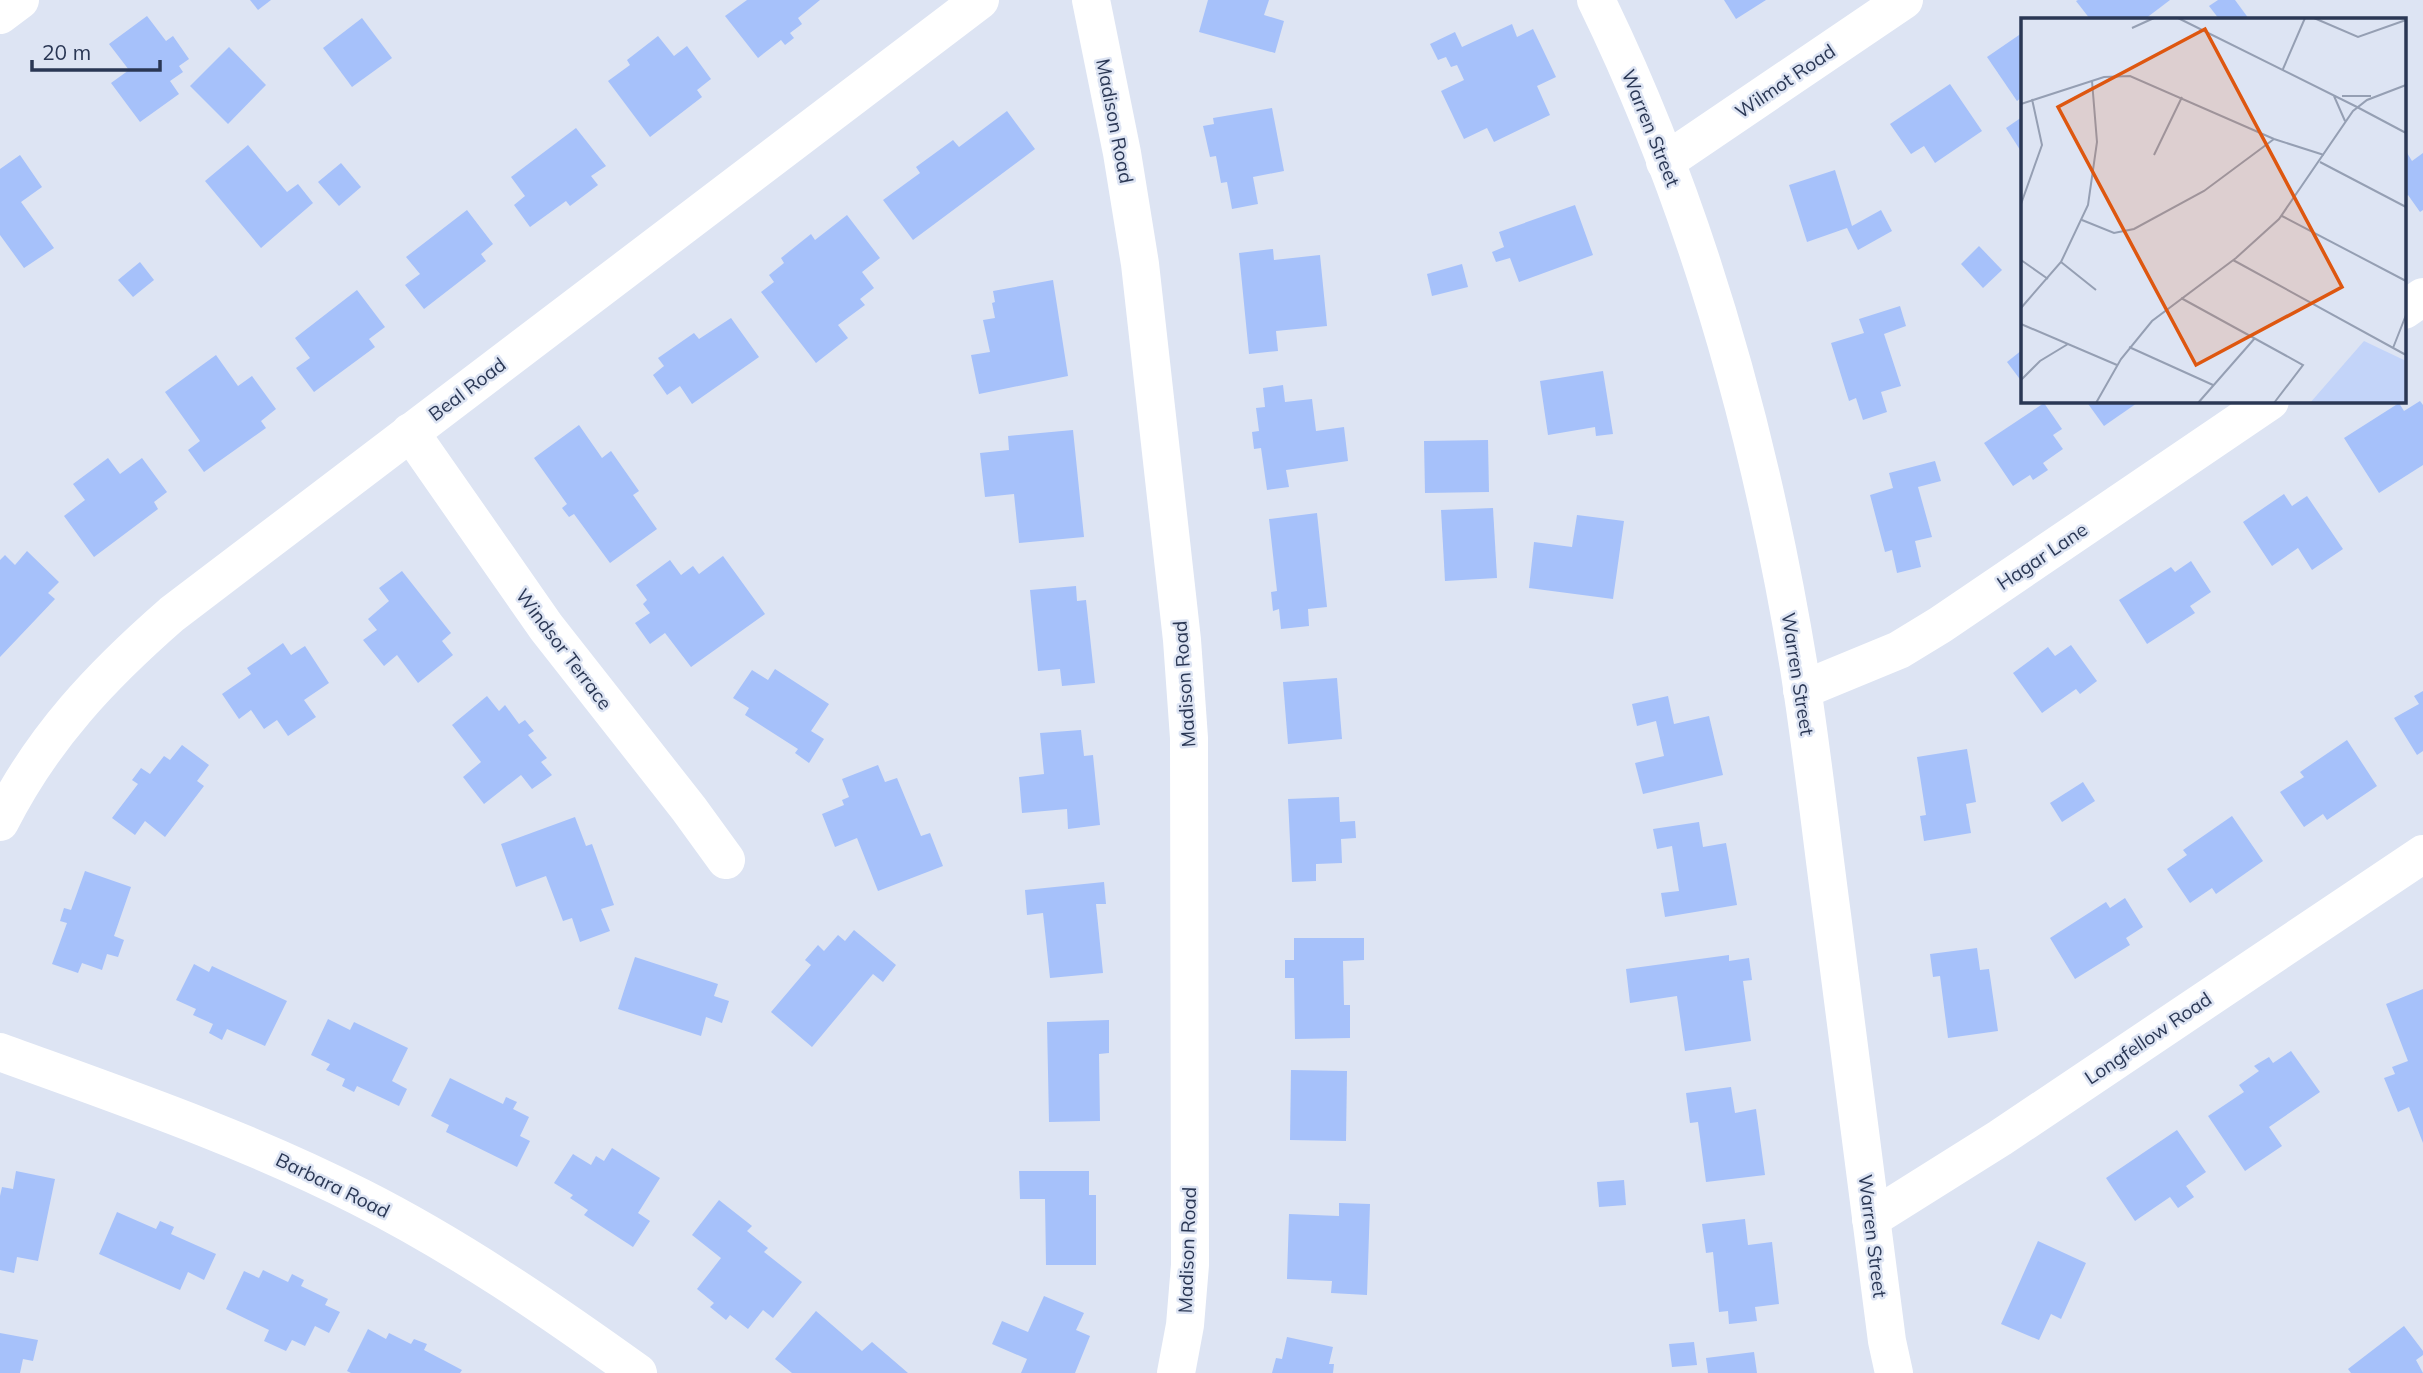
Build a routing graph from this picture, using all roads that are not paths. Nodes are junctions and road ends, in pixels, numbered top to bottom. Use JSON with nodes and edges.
{"nodes":[{"id":1,"x":20,"y":0,"type":"edge"},
{"id":2,"x":980,"y":0,"type":"edge"},
{"id":3,"x":1091,"y":0,"type":"edge"},
{"id":4,"x":1596,"y":0,"type":"edge"},
{"id":5,"x":1904,"y":0,"type":"edge"},
{"id":6,"x":0,"y":15,"type":"edge"},
{"id":7,"x":1665,"y":162,"type":"junction"},
{"id":8,"x":2423,"y":297,"type":"edge"},
{"id":9,"x":2406,"y":309,"type":"edge"},
{"id":10,"x":2269,"y":402,"type":"edge"},
{"id":11,"x":410,"y":432,"type":"junction"},
{"id":12,"x":1802,"y":690,"type":"junction"},
{"id":13,"x":0,"y":822,"type":"edge"},
{"id":14,"x":2423,"y":854,"type":"edge"},
{"id":15,"x":726,"y":860,"type":"dead end"},
{"id":16,"x":0,"y":1052,"type":"edge"},
{"id":17,"x":1871,"y":1219,"type":"junction"},
{"id":18,"x":638,"y":1373,"type":"edge"},
{"id":19,"x":1176,"y":1373,"type":"edge"},
{"id":20,"x":1894,"y":1373,"type":"edge"}],
"edges":[{"from":1,"to":6,"type":"street"},
{"from":2,"to":11,"type":"street","name":"Beal Road"},
{"from":3,"to":19,"type":"street","name":"Madison Road"},
{"from":4,"to":7,"type":"street","name":"Warren Street"},
{"from":5,"to":7,"type":"street","name":"Wilmot Road"},
{"from":7,"to":12,"type":"street","name":"Warren Street"},
{"from":8,"to":9,"type":"street"},
{"from":10,"to":12,"type":"street","name":"Hagar Lane"},
{"from":11,"to":13,"type":"street","name":"Beal Road"},
{"from":11,"to":15,"type":"street","name":"Windsor Terrace"},
{"from":12,"to":17,"type":"street","name":"Warren Street"},
{"from":14,"to":17,"type":"street","name":"Longfellow Road"},
{"from":16,"to":18,"type":"street","name":"Barbara Road"},
{"from":17,"to":20,"type":"street","name":"Warren Street"}]}
